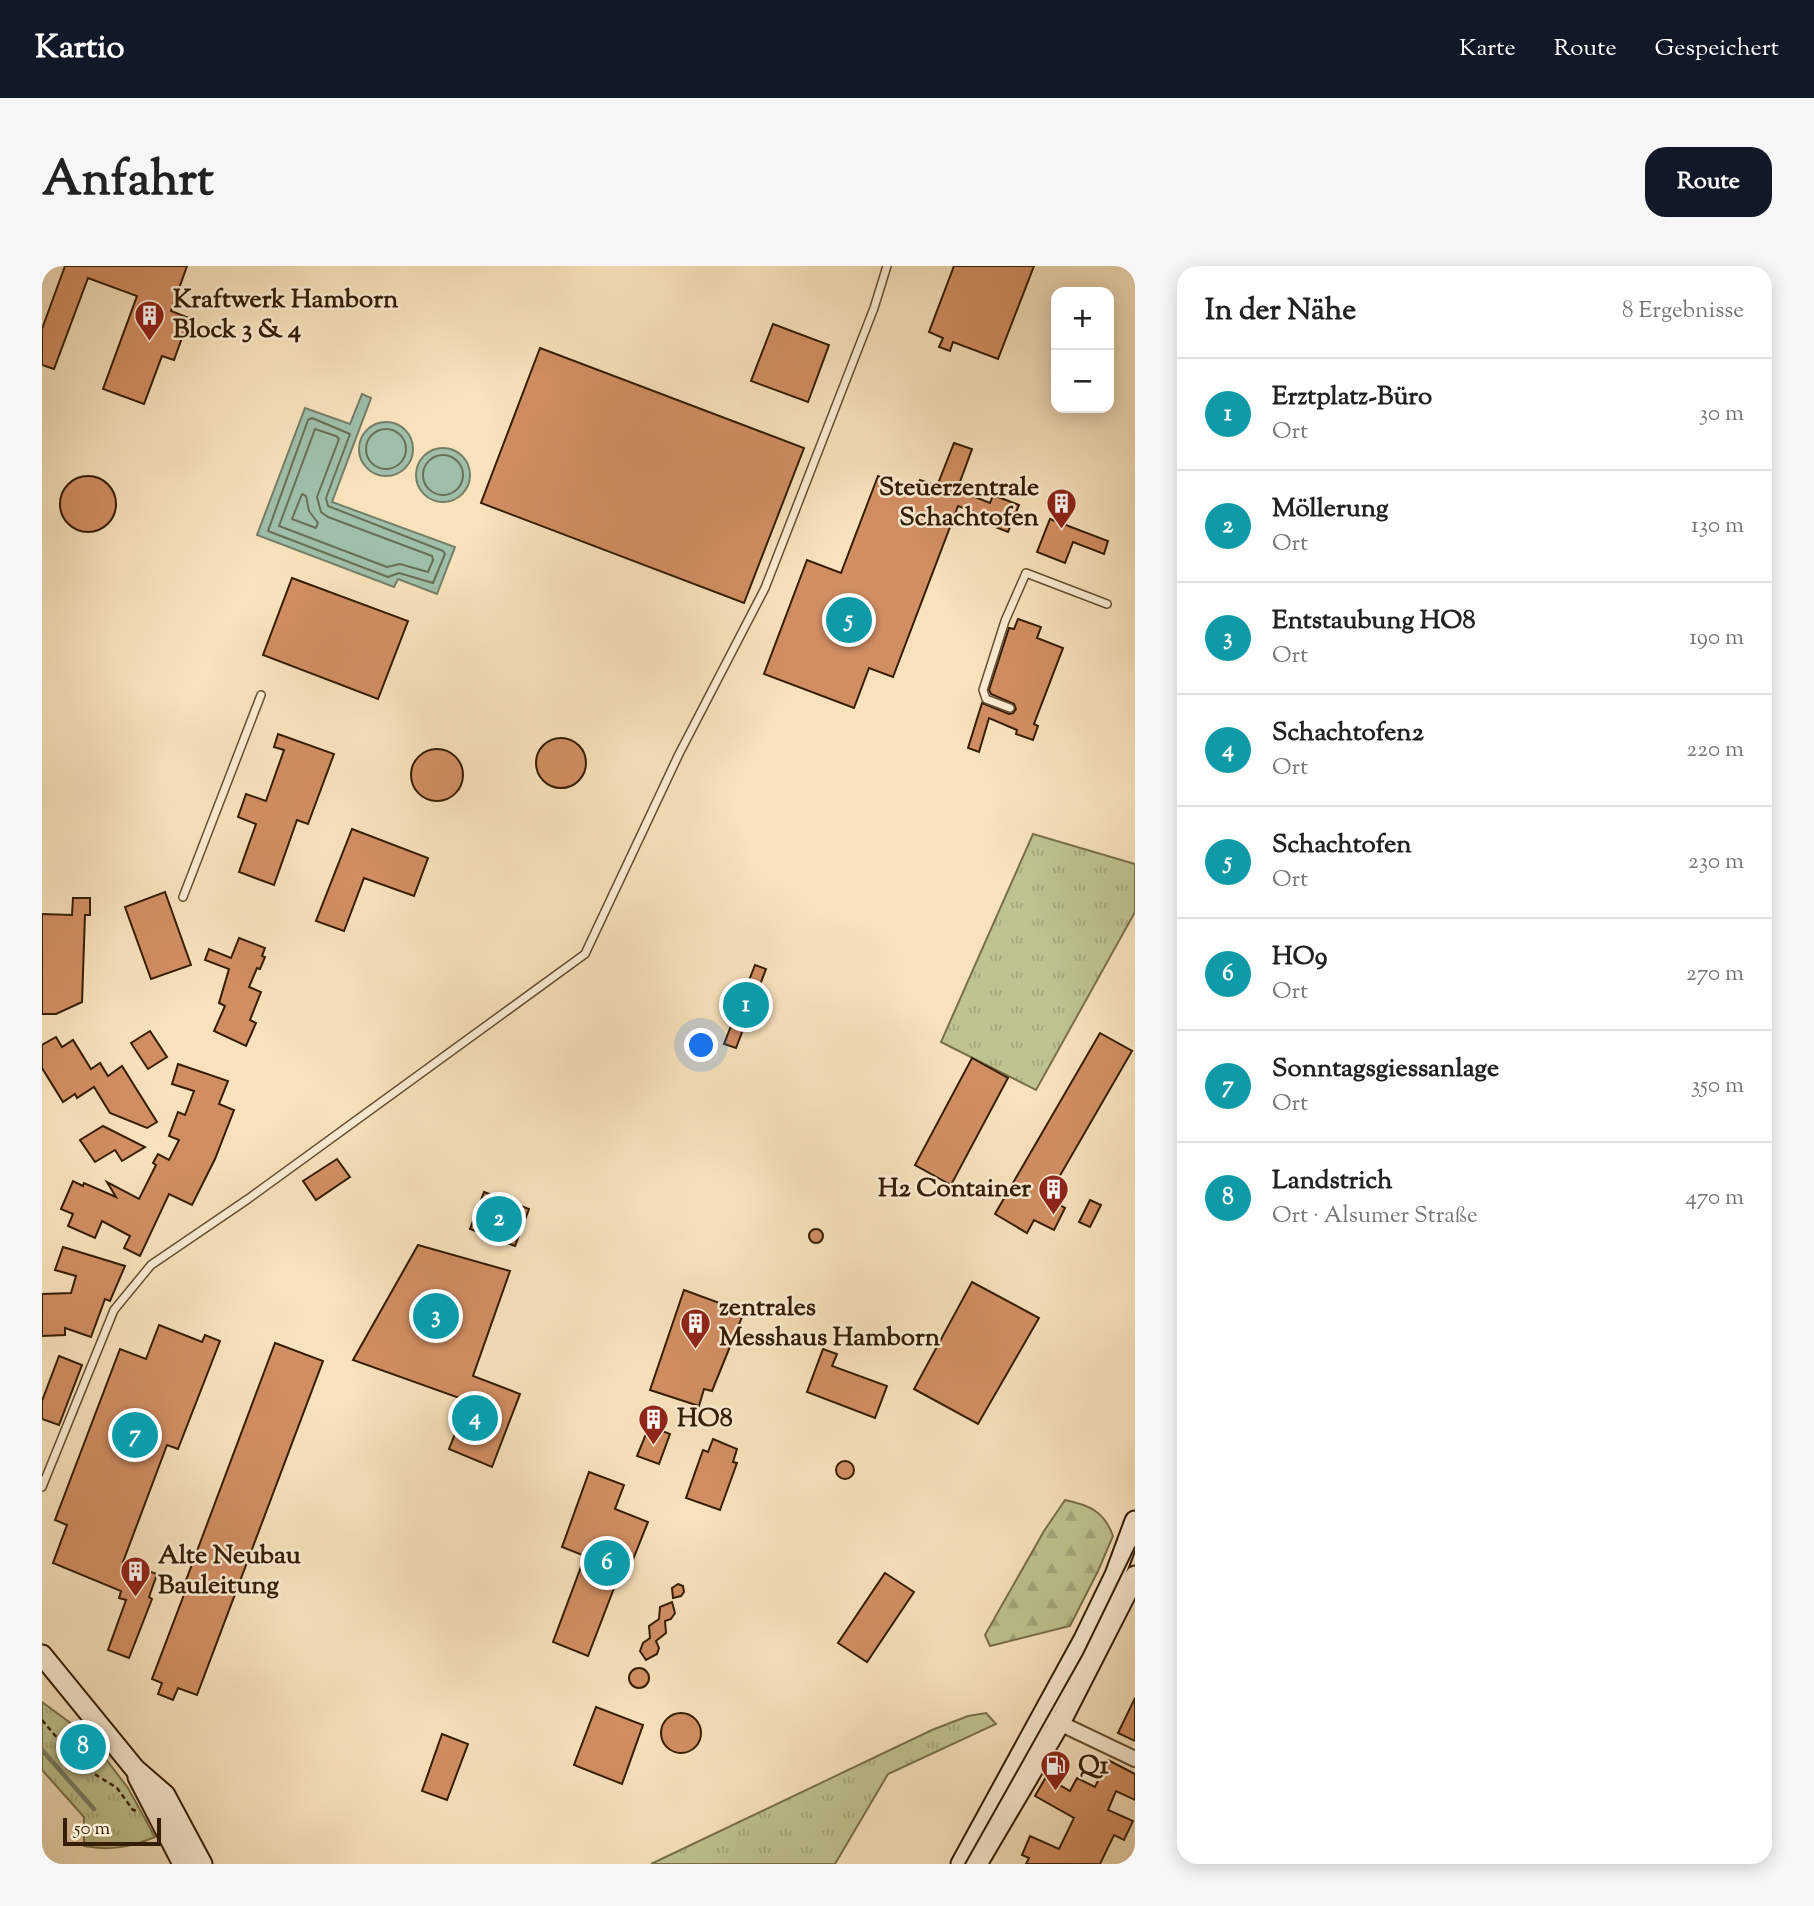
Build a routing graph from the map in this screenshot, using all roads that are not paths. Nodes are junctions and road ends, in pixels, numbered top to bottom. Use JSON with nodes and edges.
{"nodes":[{"id":1,"x":887,"y":266,"type":"edge"},
{"id":2,"x":1107,"y":604,"type":"dead end"},
{"id":3,"x":261,"y":695,"type":"dead end"},
{"id":4,"x":1010,"y":708,"type":"dead end"},
{"id":5,"x":183,"y":897,"type":"dead end"},
{"id":6,"x":42,"y":1487,"type":"edge"},
{"id":7,"x":1135,"y":1521,"type":"edge"},
{"id":8,"x":1135,"y":1576,"type":"edge"},
{"id":9,"x":1093,"y":1640,"type":"junction"},
{"id":10,"x":42,"y":1655,"type":"edge"},
{"id":11,"x":1052,"y":1719,"type":"junction"},
{"id":12,"x":1135,"y":1759,"type":"edge"},
{"id":13,"x":135,"y":1769,"type":"junction"},
{"id":14,"x":183,"y":1864,"type":"edge"},
{"id":15,"x":202,"y":1864,"type":"edge"},
{"id":16,"x":961,"y":1864,"type":"edge"},
{"id":17,"x":977,"y":1864,"type":"edge"}],
"edges":[{"from":1,"to":6,"type":"lane"},
{"from":2,"to":4,"type":"lane"},
{"from":3,"to":5,"type":"lane"},
{"from":7,"to":9,"type":"main road"},
{"from":8,"to":9,"type":"main road"},
{"from":9,"to":11,"type":"main road"},
{"from":10,"to":13,"type":"main road"},
{"from":11,"to":12,"type":"street"},
{"from":11,"to":16,"type":"main road"},
{"from":11,"to":17,"type":"main road"},
{"from":13,"to":14,"type":"main road"},
{"from":13,"to":15,"type":"main road"}]}
